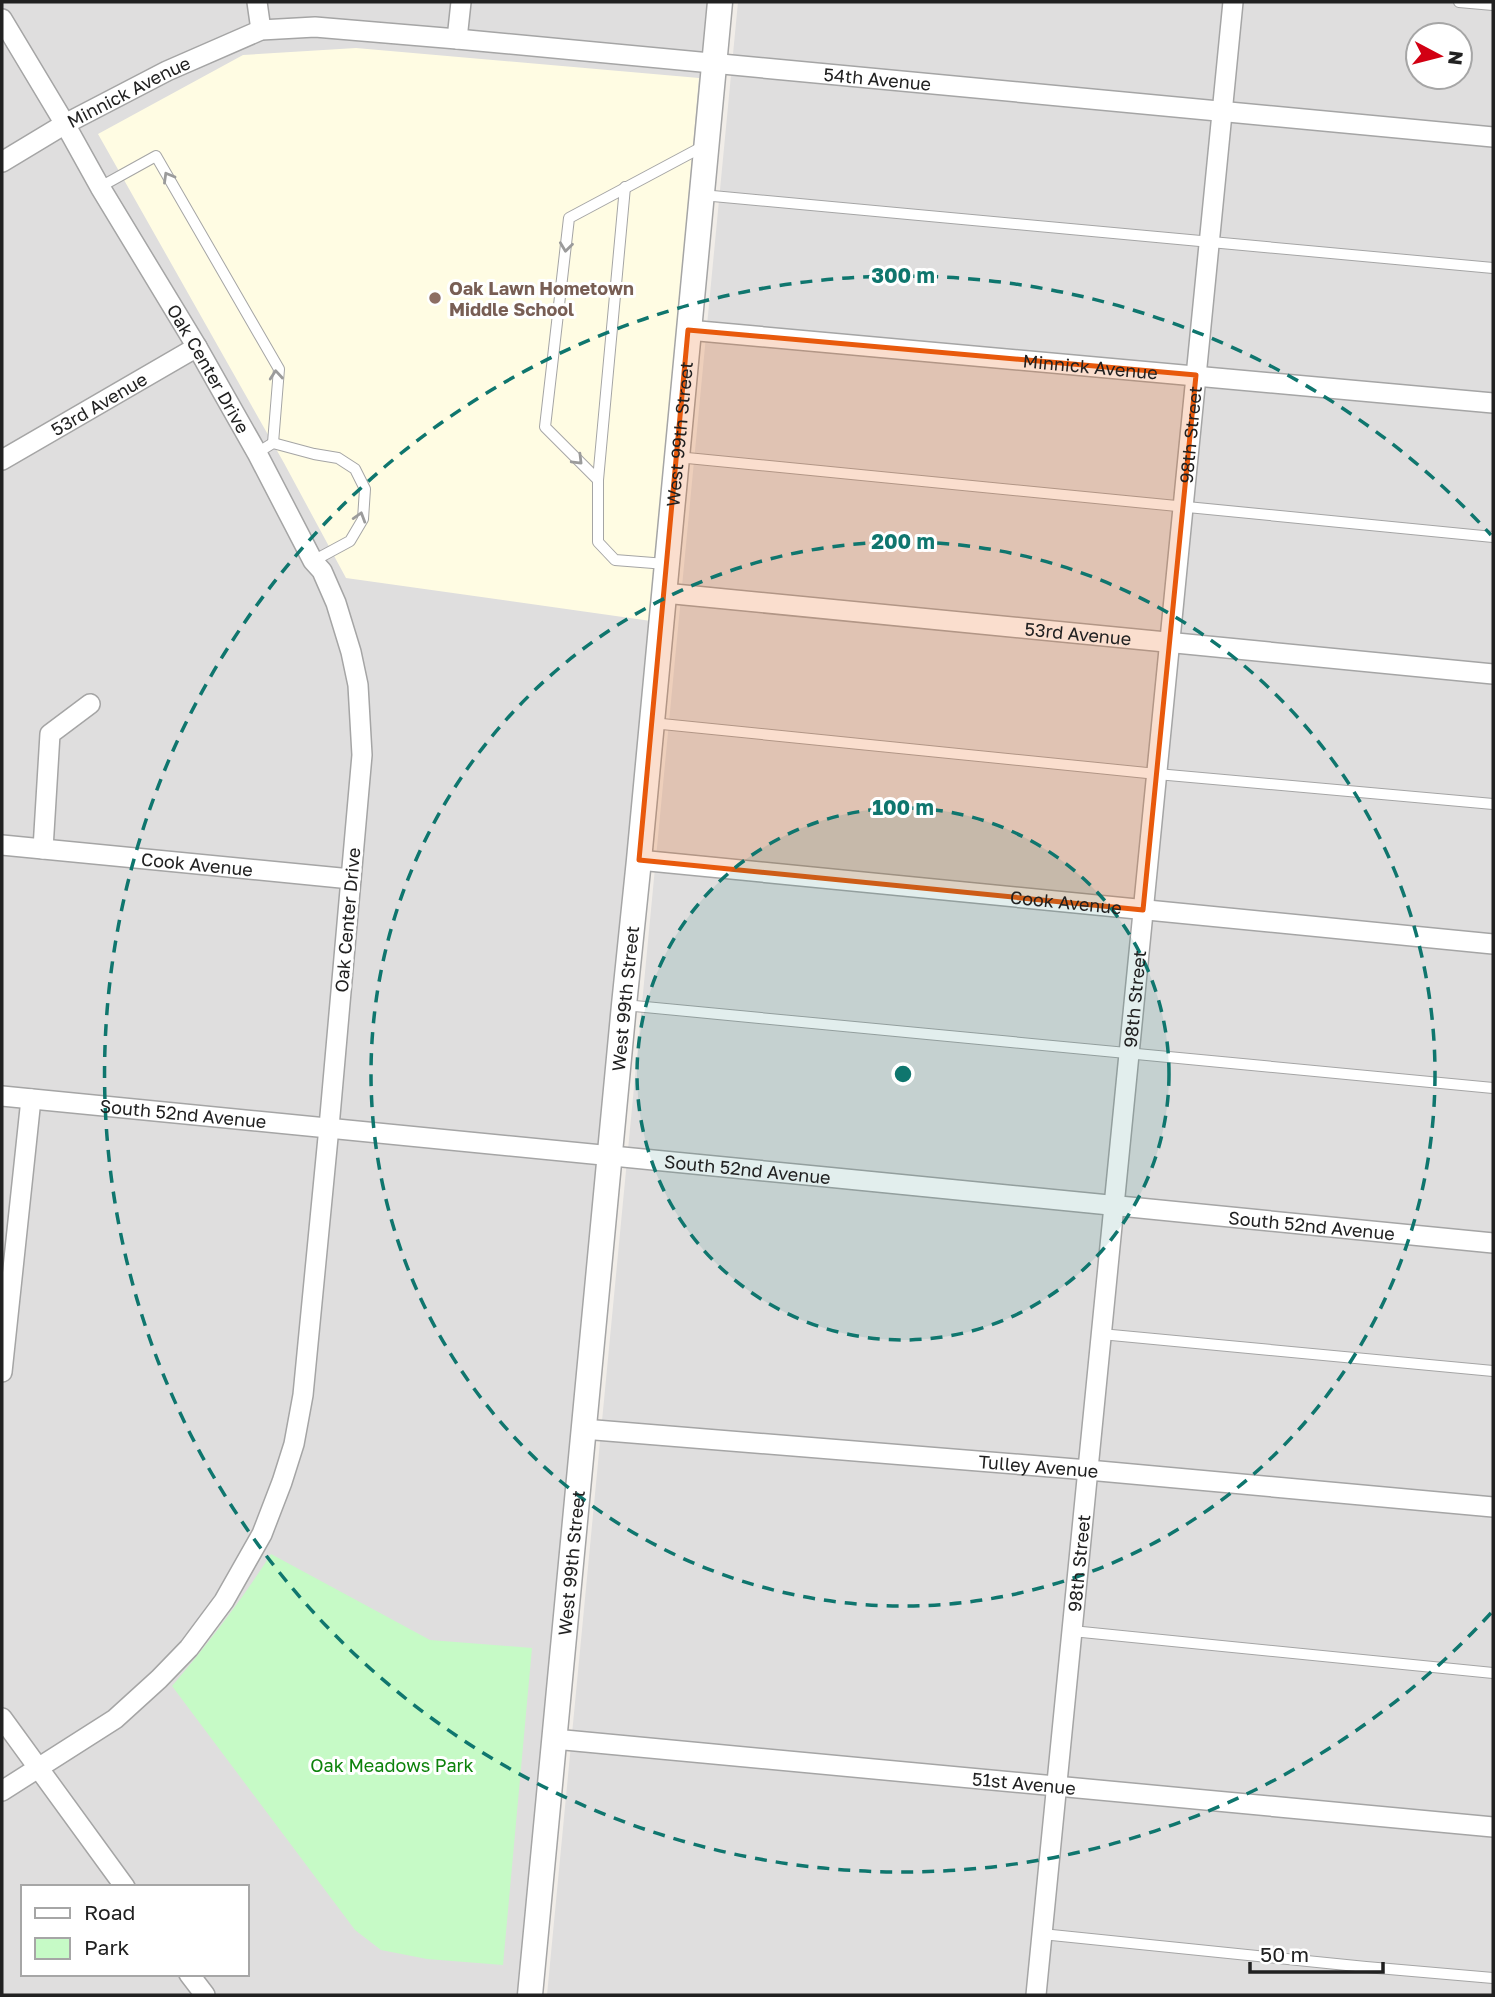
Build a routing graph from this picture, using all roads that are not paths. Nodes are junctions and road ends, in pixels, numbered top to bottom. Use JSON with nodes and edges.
{"nodes":[{"id":1,"x":257,"y":2,"type":"edge"},
{"id":2,"x":461,"y":2,"type":"edge"},
{"id":3,"x":720,"y":2,"type":"edge"},
{"id":4,"x":1233,"y":2,"type":"edge"},
{"id":5,"x":1459,"y":2,"type":"edge"},
{"id":6,"x":1493,"y":5,"type":"edge"},
{"id":7,"x":2,"y":19,"type":"edge"},
{"id":8,"x":261,"y":30,"type":"junction"},
{"id":9,"x":457,"y":38,"type":"junction"},
{"id":10,"x":714,"y":62,"type":"junction"},
{"id":11,"x":1223,"y":110,"type":"junction"},
{"id":12,"x":65,"y":124,"type":"junction"},
{"id":13,"x":1493,"y":137,"type":"edge"},
{"id":14,"x":706,"y":146,"type":"junction"},
{"id":15,"x":2,"y":162,"type":"edge"},
{"id":16,"x":100,"y":187,"type":"junction"},
{"id":17,"x":625,"y":187,"type":"junction"},
{"id":18,"x":701,"y":195,"type":"junction"},
{"id":19,"x":1210,"y":241,"type":"junction"},
{"id":20,"x":1493,"y":268,"type":"edge"},
{"id":21,"x":688,"y":330,"type":"junction"},
{"id":22,"x":197,"y":347,"type":"junction"},
{"id":23,"x":1196,"y":375,"type":"junction"},
{"id":24,"x":1493,"y":403,"type":"edge"},
{"id":25,"x":265,"y":448,"type":"junction"},
{"id":26,"x":676,"y":457,"type":"junction"},
{"id":27,"x":2,"y":460,"type":"edge"},
{"id":28,"x":598,"y":480,"type":"junction"},
{"id":29,"x":1183,"y":507,"type":"junction"},
{"id":30,"x":1493,"y":537,"type":"edge"},
{"id":31,"x":313,"y":561,"type":"junction"},
{"id":32,"x":666,"y":564,"type":"junction"},
{"id":33,"x":664,"y":593,"type":"junction"},
{"id":34,"x":1170,"y":642,"type":"junction"},
{"id":35,"x":1493,"y":674,"type":"edge"},
{"id":36,"x":90,"y":704,"type":"dead end"},
{"id":37,"x":652,"y":723,"type":"junction"},
{"id":38,"x":1157,"y":774,"type":"junction"},
{"id":39,"x":1493,"y":804,"type":"edge"},
{"id":40,"x":2,"y":845,"type":"edge"},
{"id":41,"x":43,"y":849,"type":"junction"},
{"id":42,"x":639,"y":860,"type":"junction"},
{"id":43,"x":351,"y":879,"type":"junction"},
{"id":44,"x":1143,"y":910,"type":"junction"},
{"id":45,"x":1493,"y":944,"type":"edge"},
{"id":46,"x":624,"y":1004,"type":"junction"},
{"id":47,"x":1129,"y":1054,"type":"junction"},
{"id":48,"x":1493,"y":1088,"type":"edge"},
{"id":49,"x":2,"y":1096,"type":"edge"},
{"id":50,"x":32,"y":1099,"type":"junction"},
{"id":51,"x":329,"y":1127,"type":"junction"},
{"id":52,"x":610,"y":1154,"type":"junction"},
{"id":53,"x":1114,"y":1207,"type":"junction"},
{"id":54,"x":1493,"y":1243,"type":"edge"},
{"id":55,"x":1101,"y":1334,"type":"junction"},
{"id":56,"x":1493,"y":1371,"type":"edge"},
{"id":57,"x":2,"y":1372,"type":"edge"},
{"id":58,"x":583,"y":1429,"type":"junction"},
{"id":59,"x":1088,"y":1470,"type":"junction"},
{"id":60,"x":1493,"y":1507,"type":"edge"},
{"id":61,"x":1072,"y":1631,"type":"junction"},
{"id":62,"x":1493,"y":1673,"type":"edge"},
{"id":63,"x":2,"y":1718,"type":"edge"},
{"id":64,"x":554,"y":1739,"type":"junction"},
{"id":65,"x":38,"y":1768,"type":"junction"},
{"id":66,"x":1056,"y":1786,"type":"junction"},
{"id":67,"x":2,"y":1791,"type":"edge"},
{"id":68,"x":1493,"y":1827,"type":"edge"},
{"id":69,"x":124,"y":1885,"type":"edge"},
{"id":70,"x":1042,"y":1934,"type":"junction"},
{"id":71,"x":191,"y":1976,"type":"edge"},
{"id":72,"x":1493,"y":1978,"type":"edge"},
{"id":73,"x":205,"y":1995,"type":"edge"},
{"id":74,"x":530,"y":1995,"type":"edge"},
{"id":75,"x":1036,"y":1995,"type":"edge"}],
"edges":[{"from":1,"to":8,"type":"street"},
{"from":2,"to":9,"type":"street"},
{"from":3,"to":10,"type":"street","name":"West 99th Street"},
{"from":4,"to":11,"type":"street","name":"98th Street"},
{"from":5,"to":6,"type":"lane"},
{"from":7,"to":12,"type":"street","name":"Oak Center Drive"},
{"from":8,"to":9,"type":"street","name":"54th Avenue"},
{"from":8,"to":12,"type":"street","name":"Minnick Avenue"},
{"from":9,"to":10,"type":"street","name":"54th Avenue"},
{"from":10,"to":11,"type":"street","name":"54th Avenue"},
{"from":10,"to":14,"type":"street","name":"West 99th Street"},
{"from":11,"to":13,"type":"street","name":"54th Avenue"},
{"from":11,"to":19,"type":"street","name":"98th Street"},
{"from":12,"to":15,"type":"street","name":"Minnick Avenue"},
{"from":12,"to":16,"type":"street","name":"Oak Center Drive"},
{"from":14,"to":17,"type":"lane"},
{"from":14,"to":18,"type":"street","name":"West 99th Street"},
{"from":16,"to":22,"type":"street","name":"Oak Center Drive"},
{"from":25,"to":16,"type":"lane","one_way":true},
{"from":17,"to":28,"type":"lane"},
{"from":17,"to":28,"type":"lane","one_way":true},
{"from":18,"to":19,"type":"lane"},
{"from":18,"to":21,"type":"street","name":"West 99th Street"},
{"from":19,"to":20,"type":"lane"},
{"from":19,"to":23,"type":"street","name":"98th Street"},
{"from":21,"to":23,"type":"street","name":"Minnick Avenue"},
{"from":21,"to":26,"type":"street","name":"West 99th Street"},
{"from":22,"to":25,"type":"street","name":"Oak Center Drive"},
{"from":22,"to":27,"type":"street","name":"53rd Avenue"},
{"from":23,"to":24,"type":"street","name":"Minnick Avenue"},
{"from":23,"to":29,"type":"street","name":"98th Street"},
{"from":25,"to":31,"type":"street","name":"Oak Center Drive"},
{"from":31,"to":25,"type":"lane","one_way":true},
{"from":26,"to":29,"type":"lane"},
{"from":26,"to":32,"type":"street","name":"West 99th Street"},
{"from":28,"to":32,"type":"lane"},
{"from":29,"to":30,"type":"lane"},
{"from":29,"to":34,"type":"street","name":"98th Street"},
{"from":31,"to":43,"type":"street","name":"Oak Center Drive"},
{"from":32,"to":33,"type":"street","name":"West 99th Street"},
{"from":33,"to":34,"type":"street","name":"53rd Avenue"},
{"from":33,"to":37,"type":"street","name":"West 99th Street"},
{"from":34,"to":35,"type":"street","name":"53rd Avenue"},
{"from":34,"to":38,"type":"street","name":"98th Street"},
{"from":36,"to":41,"type":"street"},
{"from":37,"to":38,"type":"lane"},
{"from":37,"to":42,"type":"street","name":"West 99th Street"},
{"from":38,"to":39,"type":"lane"},
{"from":38,"to":44,"type":"street","name":"98th Street"},
{"from":40,"to":41,"type":"street","name":"Cook Avenue"},
{"from":41,"to":43,"type":"street","name":"Cook Avenue"},
{"from":42,"to":44,"type":"street","name":"Cook Avenue"},
{"from":42,"to":46,"type":"street","name":"West 99th Street"},
{"from":43,"to":51,"type":"street","name":"Oak Center Drive"},
{"from":44,"to":45,"type":"street","name":"Cook Avenue"},
{"from":44,"to":47,"type":"street","name":"98th Street"},
{"from":46,"to":47,"type":"lane"},
{"from":46,"to":52,"type":"street","name":"West 99th Street"},
{"from":47,"to":48,"type":"lane"},
{"from":47,"to":53,"type":"street","name":"98th Street"},
{"from":49,"to":50,"type":"street","name":"South 52nd Avenue"},
{"from":50,"to":51,"type":"street","name":"South 52nd Avenue"},
{"from":50,"to":57,"type":"street"},
{"from":51,"to":52,"type":"street","name":"South 52nd Avenue"},
{"from":51,"to":65,"type":"street","name":"Oak Center Drive"},
{"from":52,"to":53,"type":"street","name":"South 52nd Avenue"},
{"from":52,"to":58,"type":"street","name":"West 99th Street"},
{"from":53,"to":54,"type":"street","name":"South 52nd Avenue"},
{"from":53,"to":55,"type":"street","name":"98th Street"},
{"from":55,"to":56,"type":"lane"},
{"from":55,"to":59,"type":"street","name":"98th Street"},
{"from":58,"to":59,"type":"street","name":"Tulley Avenue"},
{"from":58,"to":64,"type":"street","name":"West 99th Street"},
{"from":59,"to":60,"type":"street","name":"Tulley Avenue"},
{"from":59,"to":61,"type":"street","name":"98th Street"},
{"from":61,"to":62,"type":"lane"},
{"from":61,"to":66,"type":"street","name":"98th Street"},
{"from":63,"to":65,"type":"street"},
{"from":64,"to":66,"type":"street","name":"51st Avenue"},
{"from":64,"to":74,"type":"street","name":"West 99th Street"},
{"from":65,"to":67,"type":"street","name":"Oak Center Drive"},
{"from":65,"to":69,"type":"street"},
{"from":66,"to":68,"type":"street","name":"51st Avenue"},
{"from":66,"to":70,"type":"street","name":"98th Street"},
{"from":70,"to":72,"type":"lane"},
{"from":70,"to":75,"type":"street","name":"98th Street"},
{"from":71,"to":73,"type":"street"}]}
